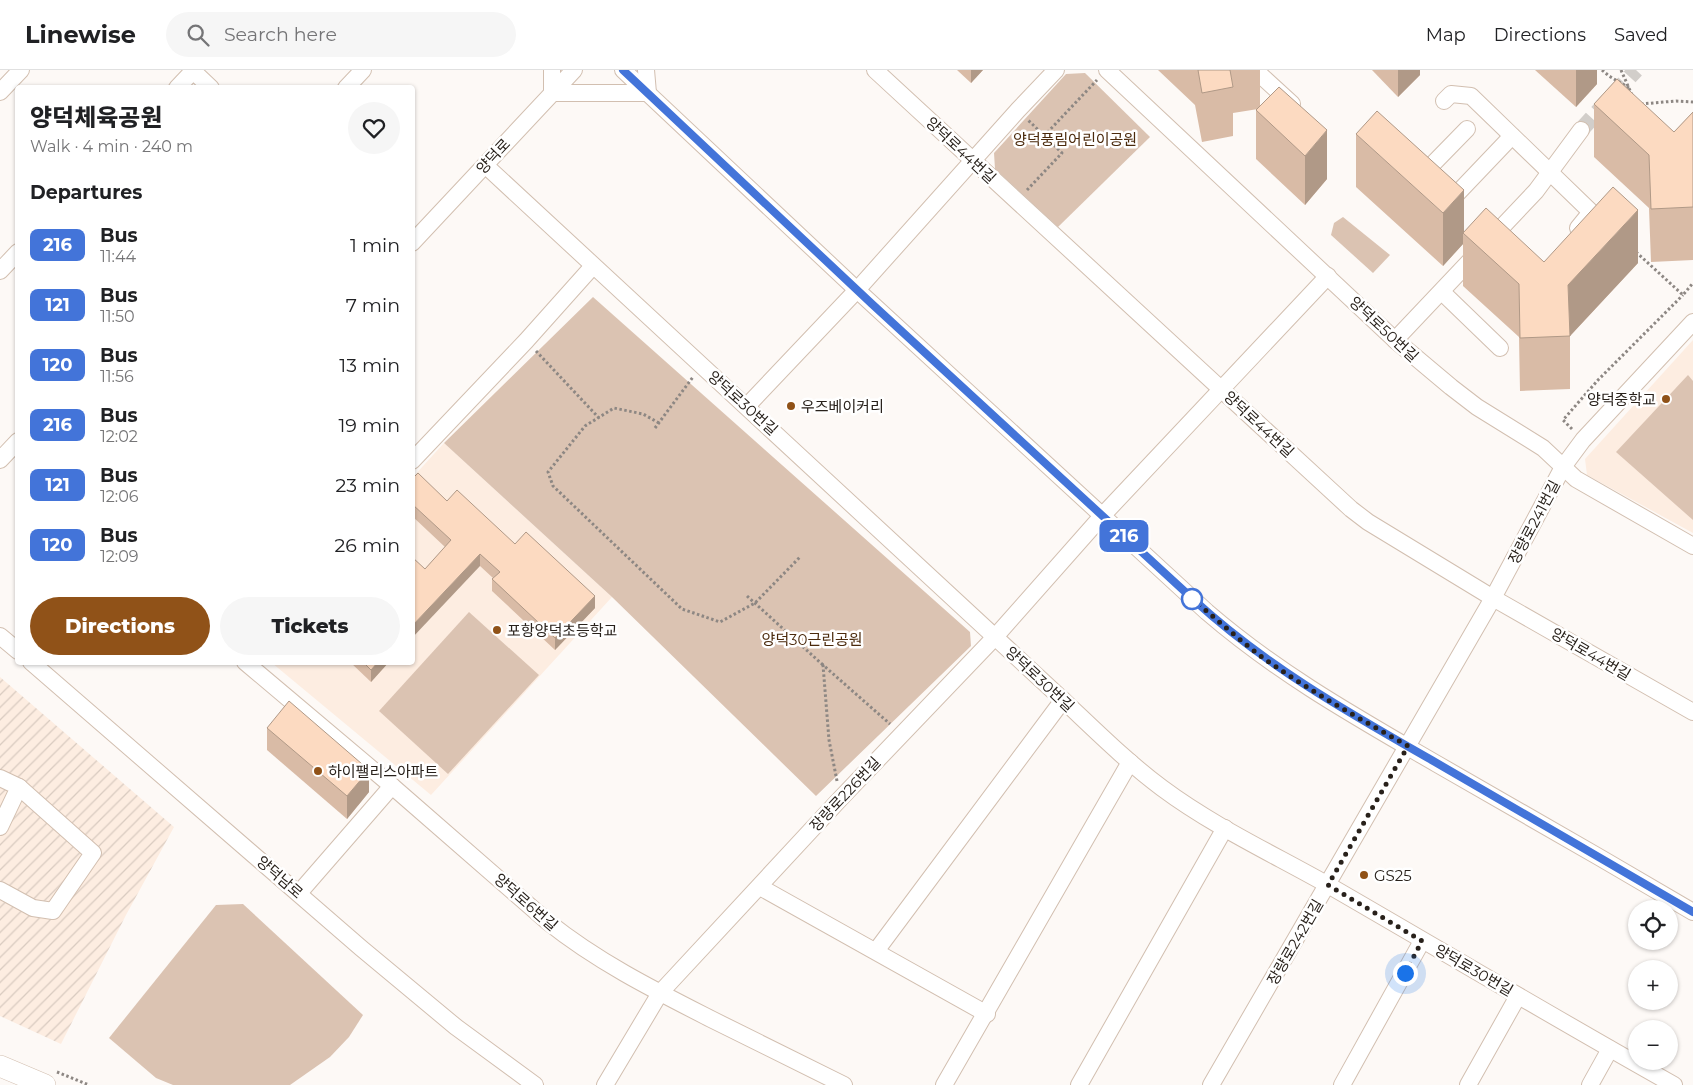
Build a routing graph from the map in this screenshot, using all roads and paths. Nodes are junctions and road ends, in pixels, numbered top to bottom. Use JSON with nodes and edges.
{"nodes":[{"id":1,"x":21,"y":70,"type":"edge"},
{"id":2,"x":192,"y":70,"type":"edge"},
{"id":3,"x":363,"y":70,"type":"edge"},
{"id":4,"x":552,"y":70,"type":"edge"},
{"id":5,"x":574,"y":70,"type":"edge"},
{"id":6,"x":623,"y":70,"type":"edge"},
{"id":7,"x":646,"y":70,"type":"edge"},
{"id":8,"x":875,"y":70,"type":"edge"},
{"id":9,"x":1056,"y":70,"type":"edge"},
{"id":10,"x":1255,"y":70,"type":"edge"},
{"id":11,"x":1602,"y":70,"type":"edge"},
{"id":12,"x":1620,"y":70,"type":"edge"},
{"id":13,"x":1104,"y":73,"type":"edge"},
{"id":14,"x":180,"y":85,"type":"edge"},
{"id":15,"x":208,"y":85,"type":"edge"},
{"id":16,"x":349,"y":85,"type":"edge"},
{"id":17,"x":1629,"y":89,"type":"junction"},
{"id":18,"x":0,"y":92,"type":"edge"},
{"id":19,"x":552,"y":93,"type":"junction"},
{"id":20,"x":648,"y":93,"type":"junction"},
{"id":21,"x":1633,"y":97,"type":"edge"},
{"id":22,"x":1444,"y":101,"type":"dead end"},
{"id":23,"x":1693,"y":102,"type":"edge"},
{"id":24,"x":1637,"y":105,"type":"edge"},
{"id":25,"x":1018,"y":110,"type":"junction"},
{"id":26,"x":1304,"y":115,"type":"edge"},
{"id":27,"x":1467,"y":129,"type":"dead end"},
{"id":28,"x":1581,"y":130,"type":"tunnel mouth"},
{"id":29,"x":1044,"y":136,"type":"junction"},
{"id":30,"x":1512,"y":136,"type":"junction"},
{"id":31,"x":972,"y":161,"type":"junction"},
{"id":32,"x":485,"y":165,"type":"junction"},
{"id":33,"x":1550,"y":172,"type":"junction"},
{"id":34,"x":1016,"y":201,"type":"junction"},
{"id":35,"x":415,"y":240,"type":"edge"},
{"id":36,"x":1567,"y":241,"type":"edge"},
{"id":37,"x":1634,"y":250,"type":"dead end"},
{"id":38,"x":15,"y":255,"type":"edge"},
{"id":39,"x":593,"y":266,"type":"junction"},
{"id":40,"x":0,"y":271,"type":"edge"},
{"id":41,"x":1328,"y":276,"type":"junction"},
{"id":42,"x":1693,"y":283,"type":"edge"},
{"id":43,"x":857,"y":290,"type":"junction"},
{"id":44,"x":1442,"y":292,"type":"junction"},
{"id":45,"x":1683,"y":295,"type":"junction"},
{"id":46,"x":1693,"y":322,"type":"edge"},
{"id":47,"x":1395,"y":340,"type":"junction"},
{"id":48,"x":526,"y":341,"type":"junction"},
{"id":49,"x":1500,"y":348,"type":"dead end"},
{"id":50,"x":702,"y":365,"type":"junction"},
{"id":51,"x":1220,"y":389,"type":"junction"},
{"id":52,"x":747,"y":406,"type":"junction"},
{"id":53,"x":599,"y":418,"type":"junction"},
{"id":54,"x":659,"y":424,"type":"junction"},
{"id":55,"x":655,"y":428,"type":"dead end"},
{"id":56,"x":1583,"y":440,"type":"junction"},
{"id":57,"x":15,"y":444,"type":"edge"},
{"id":58,"x":415,"y":456,"type":"edge"},
{"id":59,"x":0,"y":460,"type":"edge"},
{"id":60,"x":1563,"y":467,"type":"junction"},
{"id":61,"x":1102,"y":516,"type":"junction"},
{"id":62,"x":1693,"y":546,"type":"edge"},
{"id":63,"x":801,"y":556,"type":"dead end"},
{"id":64,"x":747,"y":596,"type":"dead end"},
{"id":65,"x":1493,"y":598,"type":"junction"},
{"id":66,"x":755,"y":603,"type":"junction"},
{"id":67,"x":0,"y":636,"type":"edge"},
{"id":68,"x":995,"y":637,"type":"junction"},
{"id":69,"x":15,"y":648,"type":"edge"},
{"id":70,"x":34,"y":665,"type":"edge"},
{"id":71,"x":249,"y":665,"type":"edge"},
{"id":72,"x":823,"y":665,"type":"junction"},
{"id":73,"x":1063,"y":700,"type":"junction"},
{"id":74,"x":1693,"y":712,"type":"edge"},
{"id":75,"x":902,"y":735,"type":"junction"},
{"id":76,"x":1408,"y":746,"type":"junction"},
{"id":77,"x":1130,"y":762,"type":"junction"},
{"id":78,"x":0,"y":778,"type":"edge"},
{"id":79,"x":392,"y":786,"type":"junction"},
{"id":80,"x":18,"y":787,"type":"junction"},
{"id":81,"x":840,"y":799,"type":"junction"},
{"id":82,"x":0,"y":827,"type":"edge"},
{"id":83,"x":1225,"y":828,"type":"junction"},
{"id":84,"x":1328,"y":885,"type":"junction"},
{"id":85,"x":760,"y":887,"type":"junction"},
{"id":86,"x":0,"y":890,"type":"edge"},
{"id":87,"x":299,"y":893,"type":"junction"},
{"id":88,"x":1693,"y":912,"type":"edge"},
{"id":89,"x":1422,"y":941,"type":"junction"},
{"id":90,"x":876,"y":951,"type":"junction"},
{"id":91,"x":660,"y":993,"type":"junction"},
{"id":92,"x":1518,"y":996,"type":"junction"},
{"id":93,"x":987,"y":1014,"type":"junction"},
{"id":94,"x":1610,"y":1049,"type":"junction"},
{"id":95,"x":0,"y":1066,"type":"edge"},
{"id":96,"x":45,"y":1085,"type":"edge"},
{"id":97,"x":535,"y":1085,"type":"edge"},
{"id":98,"x":605,"y":1085,"type":"edge"},
{"id":99,"x":844,"y":1085,"type":"edge"},
{"id":100,"x":944,"y":1085,"type":"edge"},
{"id":101,"x":1079,"y":1085,"type":"edge"},
{"id":102,"x":1211,"y":1085,"type":"edge"},
{"id":103,"x":1342,"y":1085,"type":"edge"},
{"id":104,"x":1468,"y":1085,"type":"edge"},
{"id":105,"x":1590,"y":1085,"type":"edge"},
{"id":106,"x":1674,"y":1085,"type":"edge"}],
"edges":[{"from":1,"to":18,"type":"street"},
{"from":2,"to":14,"type":"street"},
{"from":2,"to":15,"type":"street"},
{"from":3,"to":16,"type":"street"},
{"from":4,"to":19,"type":"street"},
{"from":5,"to":19,"type":"street","name":"양덕로"},
{"from":6,"to":20,"type":"street"},
{"from":7,"to":20,"type":"street"},
{"from":8,"to":31,"type":"street","name":"양덕로44번길"},
{"from":9,"to":25,"type":"street"},
{"from":10,"to":26,"type":"street"},
{"from":11,"to":17,"type":"path"},
{"from":12,"to":17,"type":"path"},
{"from":13,"to":29,"type":"path"},
{"from":13,"to":41,"type":"street","name":"양덕로50번길"},
{"from":17,"to":21,"type":"path"},
{"from":19,"to":20,"type":"street"},
{"from":19,"to":32,"type":"street","name":"양덕로"},
{"from":20,"to":43,"type":"street"},
{"from":22,"to":30,"type":"street"},
{"from":23,"to":24,"type":"path"},
{"from":25,"to":29,"type":"path"},
{"from":25,"to":31,"type":"street"},
{"from":27,"to":30,"type":"street"},
{"from":28,"to":33,"type":"street"},
{"from":29,"to":34,"type":"path"},
{"from":30,"to":33,"type":"street"},
{"from":31,"to":34,"type":"street","name":"양덕로44번길"},
{"from":31,"to":43,"type":"street"},
{"from":32,"to":35,"type":"street","name":"양덕로"},
{"from":32,"to":39,"type":"street","name":"양덕로30번길"},
{"from":33,"to":36,"type":"street"},
{"from":33,"to":44,"type":"street"},
{"from":34,"to":51,"type":"street","name":"양덕로44번길"},
{"from":37,"to":45,"type":"path"},
{"from":38,"to":40,"type":"street"},
{"from":39,"to":48,"type":"street"},
{"from":39,"to":50,"type":"street","name":"양덕로30번길"},
{"from":41,"to":47,"type":"street","name":"양덕로50번길"},
{"from":41,"to":51,"type":"street","name":"장량로226번길"},
{"from":42,"to":45,"type":"path"},
{"from":43,"to":52,"type":"street"},
{"from":43,"to":61,"type":"street"},
{"from":44,"to":47,"type":"street"},
{"from":44,"to":49,"type":"street"},
{"from":45,"to":56,"type":"path"},
{"from":46,"to":56,"type":"street","name":"장량로241번길"},
{"from":47,"to":60,"type":"street","name":"양덕로50번길"},
{"from":48,"to":53,"type":"path"},
{"from":48,"to":58,"type":"street"},
{"from":50,"to":52,"type":"street","name":"양덕로30번길"},
{"from":50,"to":54,"type":"path"},
{"from":51,"to":61,"type":"street","name":"장량로226번길"},
{"from":51,"to":65,"type":"street","name":"양덕로44번길"},
{"from":52,"to":68,"type":"street","name":"양덕로30번길"},
{"from":53,"to":54,"type":"path"},
{"from":53,"to":66,"type":"path"},
{"from":54,"to":55,"type":"path"},
{"from":56,"to":60,"type":"street","name":"장량로241번길"},
{"from":57,"to":59,"type":"street"},
{"from":60,"to":62,"type":"street","name":"양덕로50번길"},
{"from":60,"to":65,"type":"street","name":"장량로241번길"},
{"from":61,"to":68,"type":"street","name":"장량로226번길"},
{"from":61,"to":76,"type":"street"},
{"from":63,"to":66,"type":"path"},
{"from":64,"to":66,"type":"path"},
{"from":65,"to":74,"type":"street","name":"양덕로44번길"},
{"from":65,"to":76,"type":"street","name":"장량로241번길"},
{"from":66,"to":72,"type":"path"},
{"from":67,"to":69,"type":"street"},
{"from":68,"to":73,"type":"street","name":"양덕로30번길"},
{"from":68,"to":75,"type":"street","name":"장량로226번길"},
{"from":70,"to":87,"type":"street","name":"양덕남로"},
{"from":71,"to":79,"type":"street","name":"양덕로6번길"},
{"from":72,"to":75,"type":"path"},
{"from":72,"to":81,"type":"path"},
{"from":73,"to":77,"type":"street","name":"양덕로30번길"},
{"from":73,"to":90,"type":"street"},
{"from":75,"to":81,"type":"street","name":"장량로226번길"},
{"from":76,"to":84,"type":"street","name":"장량로242번길"},
{"from":76,"to":88,"type":"street"},
{"from":77,"to":83,"type":"street","name":"양덕로30번길"},
{"from":77,"to":93,"type":"street"},
{"from":78,"to":80,"type":"street"},
{"from":79,"to":87,"type":"street"},
{"from":79,"to":91,"type":"street","name":"양덕로6번길"},
{"from":80,"to":82,"type":"street"},
{"from":80,"to":86,"type":"street"},
{"from":81,"to":85,"type":"street","name":"장량로226번길"},
{"from":83,"to":84,"type":"street","name":"양덕로30번길"},
{"from":83,"to":101,"type":"street"},
{"from":84,"to":89,"type":"street","name":"양덕로30번길"},
{"from":84,"to":102,"type":"street","name":"장량로242번길"},
{"from":85,"to":90,"type":"street"},
{"from":85,"to":91,"type":"street","name":"장량로226번길"},
{"from":87,"to":97,"type":"street","name":"양덕남로"},
{"from":89,"to":92,"type":"street","name":"양덕로30번길"},
{"from":89,"to":103,"type":"street"},
{"from":90,"to":93,"type":"street"},
{"from":91,"to":98,"type":"street","name":"장량로226번길"},
{"from":91,"to":99,"type":"street","name":"양덕로6번길"},
{"from":92,"to":94,"type":"street","name":"양덕로30번길"},
{"from":92,"to":104,"type":"street"},
{"from":93,"to":100,"type":"street"},
{"from":94,"to":105,"type":"street"},
{"from":94,"to":106,"type":"street","name":"양덕로30번길"},
{"from":95,"to":96,"type":"main road"}]}
